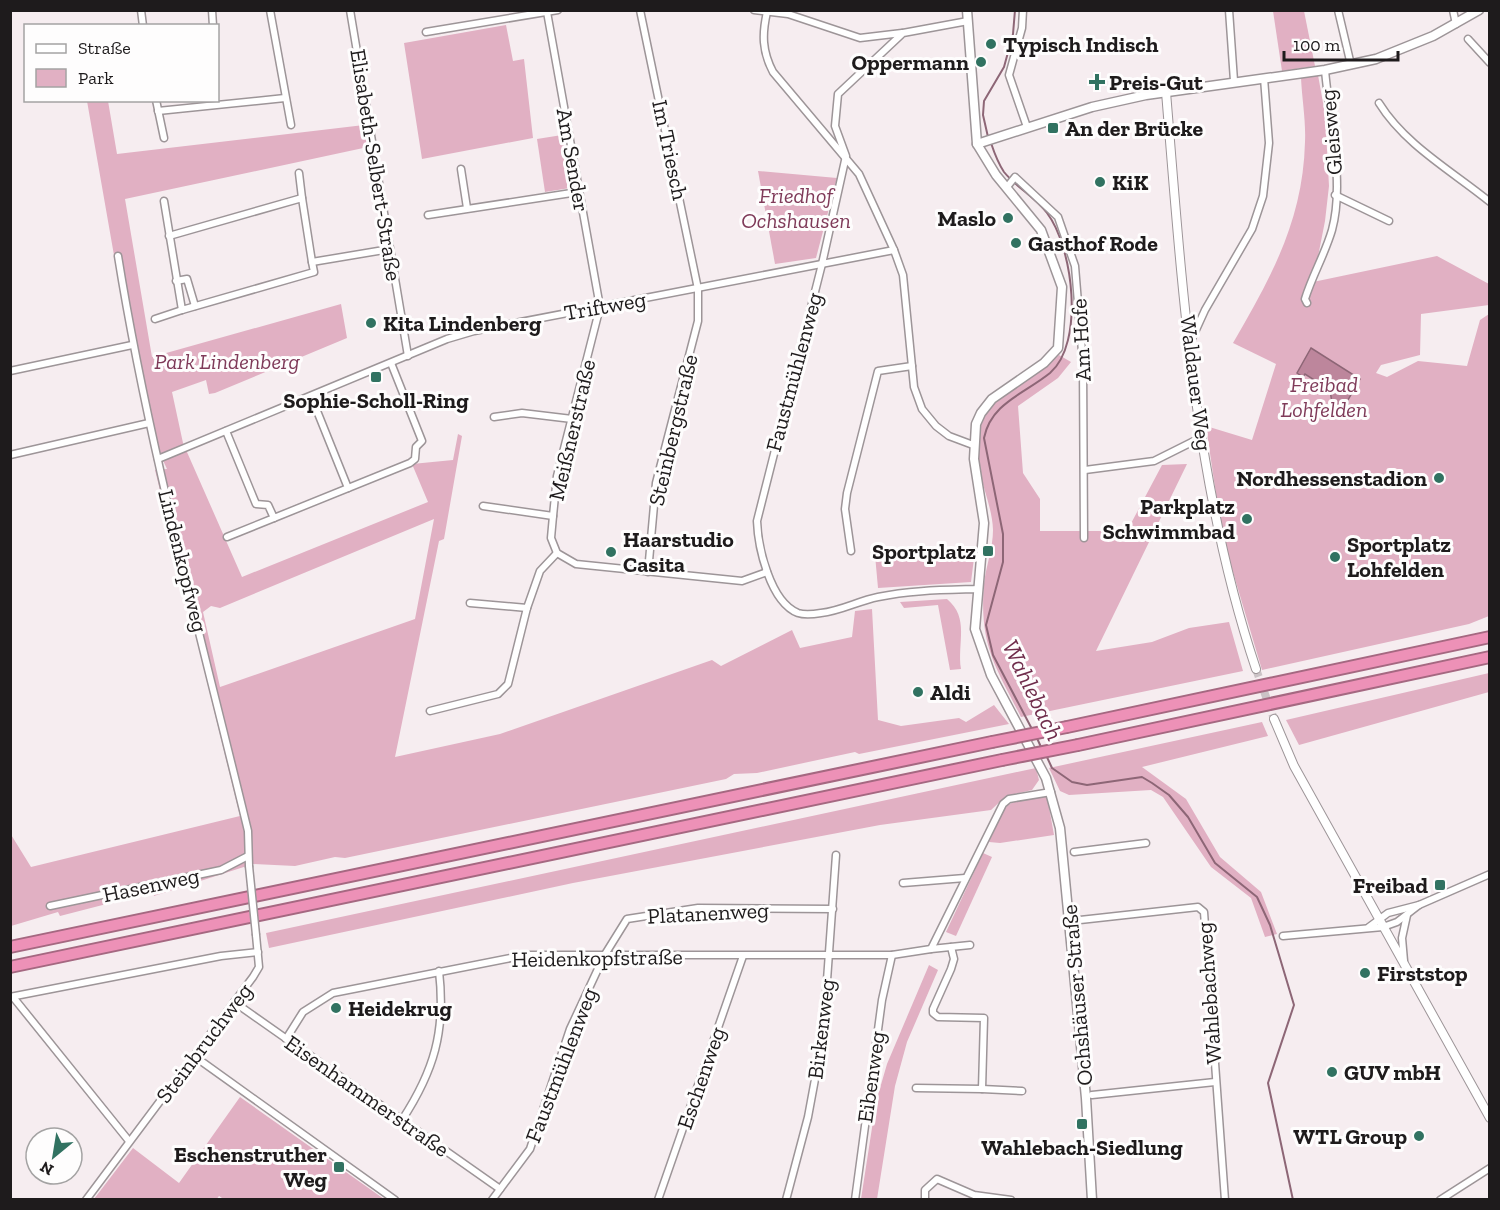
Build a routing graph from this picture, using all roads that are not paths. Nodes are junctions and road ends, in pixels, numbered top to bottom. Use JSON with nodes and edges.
{"nodes":[{"id":1,"x":270,"y":10,"type":"edge"},
{"id":2,"x":350,"y":10,"type":"edge"},
{"id":3,"x":558,"y":10,"type":"edge"},
{"id":4,"x":640,"y":10,"type":"edge"},
{"id":5,"x":754,"y":10,"type":"edge"},
{"id":6,"x":967,"y":10,"type":"edge"},
{"id":7,"x":1229,"y":10,"type":"edge"},
{"id":8,"x":1338,"y":10,"type":"edge"},
{"id":9,"x":1453,"y":10,"type":"edge"},
{"id":10,"x":1479,"y":10,"type":"edge"},
{"id":11,"x":1026,"y":11,"type":"edge"},
{"id":12,"x":547,"y":12,"type":"junction"},
{"id":13,"x":767,"y":12,"type":"edge"},
{"id":14,"x":968,"y":21,"type":"junction"},
{"id":15,"x":1456,"y":24,"type":"junction"},
{"id":16,"x":426,"y":32,"type":"dead end"},
{"id":17,"x":903,"y":33,"type":"junction"},
{"id":18,"x":1468,"y":39,"type":"dead end"},
{"id":19,"x":1490,"y":63,"type":"edge"},
{"id":20,"x":1352,"y":65,"type":"junction"},
{"id":21,"x":1325,"y":70,"type":"junction"},
{"id":22,"x":1264,"y":78,"type":"junction"},
{"id":23,"x":1234,"y":81,"type":"junction"},
{"id":24,"x":1166,"y":92,"type":"junction"},
{"id":25,"x":285,"y":98,"type":"junction"},
{"id":26,"x":156,"y":102,"type":"edge"},
{"id":27,"x":1379,"y":103,"type":"dead end"},
{"id":28,"x":158,"y":111,"type":"junction"},
{"id":29,"x":291,"y":125,"type":"dead end"},
{"id":30,"x":1027,"y":127,"type":"junction"},
{"id":31,"x":164,"y":138,"type":"dead end"},
{"id":32,"x":980,"y":142,"type":"junction"},
{"id":33,"x":846,"y":156,"type":"junction"},
{"id":34,"x":461,"y":169,"type":"dead end"},
{"id":35,"x":299,"y":173,"type":"dead end"},
{"id":36,"x":1010,"y":183,"type":"junction"},
{"id":37,"x":578,"y":192,"type":"junction"},
{"id":38,"x":1335,"y":195,"type":"junction"},
{"id":39,"x":302,"y":198,"type":"junction"},
{"id":40,"x":164,"y":201,"type":"dead end"},
{"id":41,"x":1490,"y":202,"type":"edge"},
{"id":42,"x":467,"y":208,"type":"junction"},
{"id":43,"x":428,"y":215,"type":"dead end"},
{"id":44,"x":1389,"y":221,"type":"dead end"},
{"id":45,"x":169,"y":236,"type":"junction"},
{"id":46,"x":390,"y":249,"type":"junction"},
{"id":47,"x":894,"y":250,"type":"junction"},
{"id":48,"x":118,"y":256,"type":"dead end"},
{"id":49,"x":312,"y":262,"type":"junction"},
{"id":50,"x":822,"y":264,"type":"junction"},
{"id":51,"x":176,"y":281,"type":"junction"},
{"id":52,"x":698,"y":289,"type":"junction"},
{"id":53,"x":1307,"y":303,"type":"dead end"},
{"id":54,"x":195,"y":306,"type":"junction"},
{"id":55,"x":600,"y":307,"type":"junction"},
{"id":56,"x":182,"y":310,"type":"junction"},
{"id":57,"x":155,"y":319,"type":"dead end"},
{"id":58,"x":1190,"y":343,"type":"junction"},
{"id":59,"x":132,"y":345,"type":"junction"},
{"id":60,"x":408,"y":356,"type":"junction"},
{"id":61,"x":391,"y":363,"type":"junction"},
{"id":62,"x":912,"y":366,"type":"junction"},
{"id":63,"x":10,"y":371,"type":"edge"},
{"id":64,"x":311,"y":396,"type":"junction"},
{"id":65,"x":494,"y":417,"type":"dead end"},
{"id":66,"x":572,"y":419,"type":"junction"},
{"id":67,"x":149,"y":423,"type":"junction"},
{"id":68,"x":226,"y":431,"type":"junction"},
{"id":69,"x":1202,"y":437,"type":"junction"},
{"id":70,"x":973,"y":445,"type":"junction"},
{"id":71,"x":10,"y":455,"type":"edge"},
{"id":72,"x":158,"y":459,"type":"junction"},
{"id":73,"x":1085,"y":470,"type":"junction"},
{"id":74,"x":348,"y":488,"type":"junction"},
{"id":75,"x":483,"y":506,"type":"dead end"},
{"id":76,"x":553,"y":516,"type":"junction"},
{"id":77,"x":274,"y":518,"type":"junction"},
{"id":78,"x":227,"y":537,"type":"dead end"},
{"id":79,"x":1084,"y":538,"type":"dead end"},
{"id":80,"x":851,"y":551,"type":"dead end"},
{"id":81,"x":557,"y":553,"type":"junction"},
{"id":82,"x":648,"y":572,"type":"junction"},
{"id":83,"x":767,"y":572,"type":"junction"},
{"id":84,"x":978,"y":589,"type":"junction"},
{"id":85,"x":470,"y":603,"type":"dead end"},
{"id":86,"x":527,"y":608,"type":"junction"},
{"id":87,"x":1490,"y":637,"type":"edge"},
{"id":88,"x":1490,"y":657,"type":"edge"},
{"id":89,"x":1256,"y":669,"type":"tunnel mouth"},
{"id":90,"x":430,"y":711,"type":"dead end"},
{"id":91,"x":1274,"y":719,"type":"tunnel mouth"},
{"id":92,"x":1051,"y":792,"type":"junction"},
{"id":93,"x":1146,"y":843,"type":"dead end"},
{"id":94,"x":1074,"y":852,"type":"dead end"},
{"id":95,"x":836,"y":855,"type":"dead end"},
{"id":96,"x":248,"y":856,"type":"junction"},
{"id":97,"x":249,"y":866,"type":"joint"},
{"id":98,"x":1490,"y":874,"type":"edge"},
{"id":99,"x":965,"y":878,"type":"junction"},
{"id":100,"x":903,"y":883,"type":"dead end"},
{"id":101,"x":1419,"y":905,"type":"junction"},
{"id":102,"x":50,"y":906,"type":"dead end"},
{"id":103,"x":833,"y":909,"type":"junction"},
{"id":104,"x":1407,"y":914,"type":"junction"},
{"id":105,"x":1378,"y":918,"type":"junction"},
{"id":106,"x":1080,"y":920,"type":"dead end"},
{"id":107,"x":1370,"y":927,"type":"junction"},
{"id":108,"x":1383,"y":927,"type":"junction"},
{"id":109,"x":1282,"y":936,"type":"dead end"},
{"id":110,"x":970,"y":945,"type":"dead end"},
{"id":111,"x":10,"y":947,"type":"edge"},
{"id":112,"x":951,"y":947,"type":"junction"},
{"id":113,"x":931,"y":949,"type":"junction"},
{"id":114,"x":258,"y":952,"type":"junction"},
{"id":115,"x":830,"y":955,"type":"junction"},
{"id":116,"x":892,"y":955,"type":"junction"},
{"id":117,"x":604,"y":956,"type":"junction"},
{"id":118,"x":743,"y":956,"type":"junction"},
{"id":119,"x":1404,"y":962,"type":"junction"},
{"id":120,"x":10,"y":967,"type":"edge"},
{"id":121,"x":439,"y":971,"type":"junction"},
{"id":122,"x":12,"y":997,"type":"edge"},
{"id":123,"x":234,"y":1002,"type":"junction"},
{"id":124,"x":286,"y":1039,"type":"junction"},
{"id":125,"x":194,"y":1056,"type":"junction"},
{"id":126,"x":1215,"y":1082,"type":"junction"},
{"id":127,"x":916,"y":1088,"type":"dead end"},
{"id":128,"x":982,"y":1089,"type":"junction"},
{"id":129,"x":1022,"y":1091,"type":"dead end"},
{"id":130,"x":1092,"y":1095,"type":"dead end"},
{"id":131,"x":1490,"y":1118,"type":"edge"},
{"id":132,"x":402,"y":1120,"type":"junction"},
{"id":133,"x":129,"y":1141,"type":"junction"},
{"id":134,"x":1490,"y":1168,"type":"edge"},
{"id":135,"x":500,"y":1189,"type":"junction"},
{"id":136,"x":86,"y":1200,"type":"edge"},
{"id":137,"x":395,"y":1200,"type":"edge"},
{"id":138,"x":492,"y":1200,"type":"edge"},
{"id":139,"x":658,"y":1200,"type":"edge"},
{"id":140,"x":786,"y":1200,"type":"edge"},
{"id":141,"x":855,"y":1200,"type":"edge"},
{"id":142,"x":925,"y":1200,"type":"edge"},
{"id":143,"x":1011,"y":1200,"type":"edge"},
{"id":144,"x":1092,"y":1200,"type":"edge"},
{"id":145,"x":1225,"y":1200,"type":"edge"},
{"id":146,"x":1440,"y":1200,"type":"edge"}],
"edges":[{"from":1,"to":25,"type":"street"},
{"from":2,"to":46,"type":"street","name":"Elisabeth-Selbert-Straße"},
{"from":3,"to":12,"type":"street"},
{"from":4,"to":52,"type":"street","name":"Im Triesch"},
{"from":5,"to":13,"type":"street"},
{"from":6,"to":14,"type":"main road"},
{"from":7,"to":23,"type":"street"},
{"from":8,"to":20,"type":"street"},
{"from":9,"to":15,"type":"street"},
{"from":10,"to":15,"type":"main road"},
{"from":11,"to":30,"type":"street"},
{"from":12,"to":16,"type":"street"},
{"from":12,"to":37,"type":"street","name":"Am Sender"},
{"from":13,"to":17,"type":"street"},
{"from":13,"to":33,"type":"street"},
{"from":14,"to":17,"type":"street"},
{"from":14,"to":32,"type":"main road"},
{"from":15,"to":20,"type":"main road"},
{"from":17,"to":33,"type":"street"},
{"from":18,"to":19,"type":"street"},
{"from":20,"to":21,"type":"main road"},
{"from":21,"to":22,"type":"main road"},
{"from":21,"to":38,"type":"street","name":"Gleisweg"},
{"from":22,"to":23,"type":"main road"},
{"from":22,"to":58,"type":"street"},
{"from":23,"to":24,"type":"main road"},
{"from":24,"to":30,"type":"main road"},
{"from":24,"to":58,"type":"street","name":"Waldauer Weg"},
{"from":25,"to":28,"type":"street"},
{"from":25,"to":29,"type":"street"},
{"from":26,"to":28,"type":"street"},
{"from":27,"to":41,"type":"street"},
{"from":28,"to":31,"type":"street"},
{"from":30,"to":32,"type":"main road"},
{"from":32,"to":36,"type":"main road"},
{"from":33,"to":47,"type":"street"},
{"from":33,"to":50,"type":"street","name":"Faustmühlenweg"},
{"from":34,"to":42,"type":"street"},
{"from":35,"to":39,"type":"street"},
{"from":36,"to":70,"type":"main road"},
{"from":36,"to":73,"type":"street","name":"Am Hofe"},
{"from":37,"to":42,"type":"street"},
{"from":37,"to":55,"type":"street","name":"Am Sender"},
{"from":38,"to":44,"type":"street","name":"Gleisweg"},
{"from":38,"to":53,"type":"street","name":"Gleisweg"},
{"from":39,"to":45,"type":"street"},
{"from":39,"to":49,"type":"street"},
{"from":40,"to":45,"type":"street"},
{"from":42,"to":43,"type":"street"},
{"from":45,"to":51,"type":"street"},
{"from":46,"to":49,"type":"street"},
{"from":46,"to":60,"type":"street","name":"Elisabeth-Selbert-Straße"},
{"from":47,"to":50,"type":"street","name":"Triftweg"},
{"from":47,"to":62,"type":"street"},
{"from":48,"to":59,"type":"street","name":"Lindenkopfweg"},
{"from":49,"to":54,"type":"street"},
{"from":50,"to":52,"type":"street","name":"Triftweg"},
{"from":50,"to":83,"type":"street","name":"Faustmühlenweg"},
{"from":51,"to":54,"type":"street"},
{"from":51,"to":56,"type":"street"},
{"from":52,"to":55,"type":"street","name":"Triftweg"},
{"from":52,"to":82,"type":"street","name":"Steinbergstraße"},
{"from":54,"to":56,"type":"street"},
{"from":55,"to":60,"type":"street","name":"Triftweg"},
{"from":55,"to":66,"type":"street","name":"Meißnerstraße"},
{"from":56,"to":57,"type":"street"},
{"from":58,"to":69,"type":"street","name":"Waldauer Weg"},
{"from":59,"to":63,"type":"street"},
{"from":59,"to":67,"type":"street","name":"Lindenkopfweg"},
{"from":60,"to":61,"type":"street","name":"Triftweg"},
{"from":61,"to":64,"type":"street","name":"Triftweg"},
{"from":61,"to":74,"type":"street"},
{"from":62,"to":70,"type":"street"},
{"from":62,"to":80,"type":"street"},
{"from":64,"to":68,"type":"street","name":"Triftweg"},
{"from":64,"to":74,"type":"street"},
{"from":65,"to":66,"type":"street"},
{"from":66,"to":76,"type":"street","name":"Meißnerstraße"},
{"from":67,"to":71,"type":"street"},
{"from":67,"to":72,"type":"street","name":"Lindenkopfweg"},
{"from":68,"to":72,"type":"street","name":"Triftweg"},
{"from":68,"to":77,"type":"street"},
{"from":69,"to":73,"type":"street"},
{"from":69,"to":89,"type":"street","name":"Waldauer Weg"},
{"from":70,"to":84,"type":"main road","name":"Ochshäuser Straße"},
{"from":72,"to":96,"type":"street","name":"Lindenkopfweg"},
{"from":73,"to":79,"type":"street","name":"Am Hofe"},
{"from":74,"to":77,"type":"street"},
{"from":75,"to":76,"type":"street"},
{"from":76,"to":81,"type":"street","name":"Meißnerstraße"},
{"from":77,"to":78,"type":"street"},
{"from":81,"to":82,"type":"street"},
{"from":81,"to":86,"type":"street"},
{"from":82,"to":83,"type":"street"},
{"from":83,"to":84,"type":"street","name":"Faustmühlenweg"},
{"from":84,"to":92,"type":"main road","name":"Ochshäuser Straße"},
{"from":85,"to":86,"type":"street"},
{"from":86,"to":90,"type":"street"},
{"from":87,"to":111,"type":"highway","bridge":true},
{"from":88,"to":120,"type":"highway","bridge":true},
{"from":91,"to":105,"type":"street"},
{"from":92,"to":99,"type":"street"},
{"from":92,"to":144,"type":"main road","name":"Ochshäuser Straße"},
{"from":93,"to":94,"type":"street"},
{"from":95,"to":103,"type":"street","name":"Birkenweg"},
{"from":96,"to":97,"type":"street","name":"Lindenkopfweg"},
{"from":96,"to":102,"type":"street","name":"Hasenweg"},
{"from":97,"to":114,"type":"street","name":"Steinbruchweg","bridge":true},
{"from":98,"to":101,"type":"street"},
{"from":99,"to":100,"type":"street"},
{"from":99,"to":113,"type":"street"},
{"from":101,"to":104,"type":"street"},
{"from":101,"to":105,"type":"street"},
{"from":103,"to":115,"type":"street","name":"Birkenweg"},
{"from":103,"to":117,"type":"street","name":"Platanenweg"},
{"from":104,"to":108,"type":"street"},
{"from":104,"to":119,"type":"street"},
{"from":105,"to":107,"type":"street"},
{"from":105,"to":108,"type":"street"},
{"from":106,"to":126,"type":"street","name":"Wahlebachweg"},
{"from":107,"to":108,"type":"street"},
{"from":107,"to":109,"type":"street"},
{"from":108,"to":119,"type":"street"},
{"from":110,"to":112,"type":"street","name":"Heidenkopfstraße"},
{"from":112,"to":113,"type":"street","name":"Heidenkopfstraße"},
{"from":112,"to":128,"type":"street"},
{"from":113,"to":116,"type":"street","name":"Heidenkopfstraße"},
{"from":114,"to":122,"type":"street"},
{"from":114,"to":123,"type":"street","name":"Steinbruchweg"},
{"from":115,"to":116,"type":"street","name":"Heidenkopfstraße"},
{"from":115,"to":118,"type":"street","name":"Heidenkopfstraße"},
{"from":115,"to":140,"type":"street","name":"Birkenweg"},
{"from":116,"to":141,"type":"street","name":"Eibenweg"},
{"from":117,"to":118,"type":"street","name":"Heidenkopfstraße"},
{"from":117,"to":121,"type":"street","name":"Heidenkopfstraße"},
{"from":117,"to":135,"type":"street","name":"Faustmühlenweg"},
{"from":118,"to":139,"type":"street","name":"Eschenweg"},
{"from":119,"to":131,"type":"street"},
{"from":121,"to":124,"type":"street","name":"Heidenkopfstraße"},
{"from":121,"to":132,"type":"street"},
{"from":122,"to":133,"type":"street"},
{"from":123,"to":124,"type":"street","name":"Eisenhammerstraße"},
{"from":123,"to":125,"type":"street","name":"Steinbruchweg"},
{"from":124,"to":132,"type":"street","name":"Eisenhammerstraße"},
{"from":125,"to":133,"type":"street","name":"Steinbruchweg"},
{"from":125,"to":137,"type":"street"},
{"from":126,"to":130,"type":"street"},
{"from":126,"to":145,"type":"street","name":"Wahlebachweg"},
{"from":127,"to":128,"type":"street"},
{"from":128,"to":129,"type":"street"},
{"from":132,"to":135,"type":"street","name":"Eisenhammerstraße"},
{"from":133,"to":136,"type":"street","name":"Steinbruchweg"},
{"from":134,"to":146,"type":"street"},
{"from":135,"to":138,"type":"street","name":"Faustmühlenweg"},
{"from":142,"to":143,"type":"street"}]}
